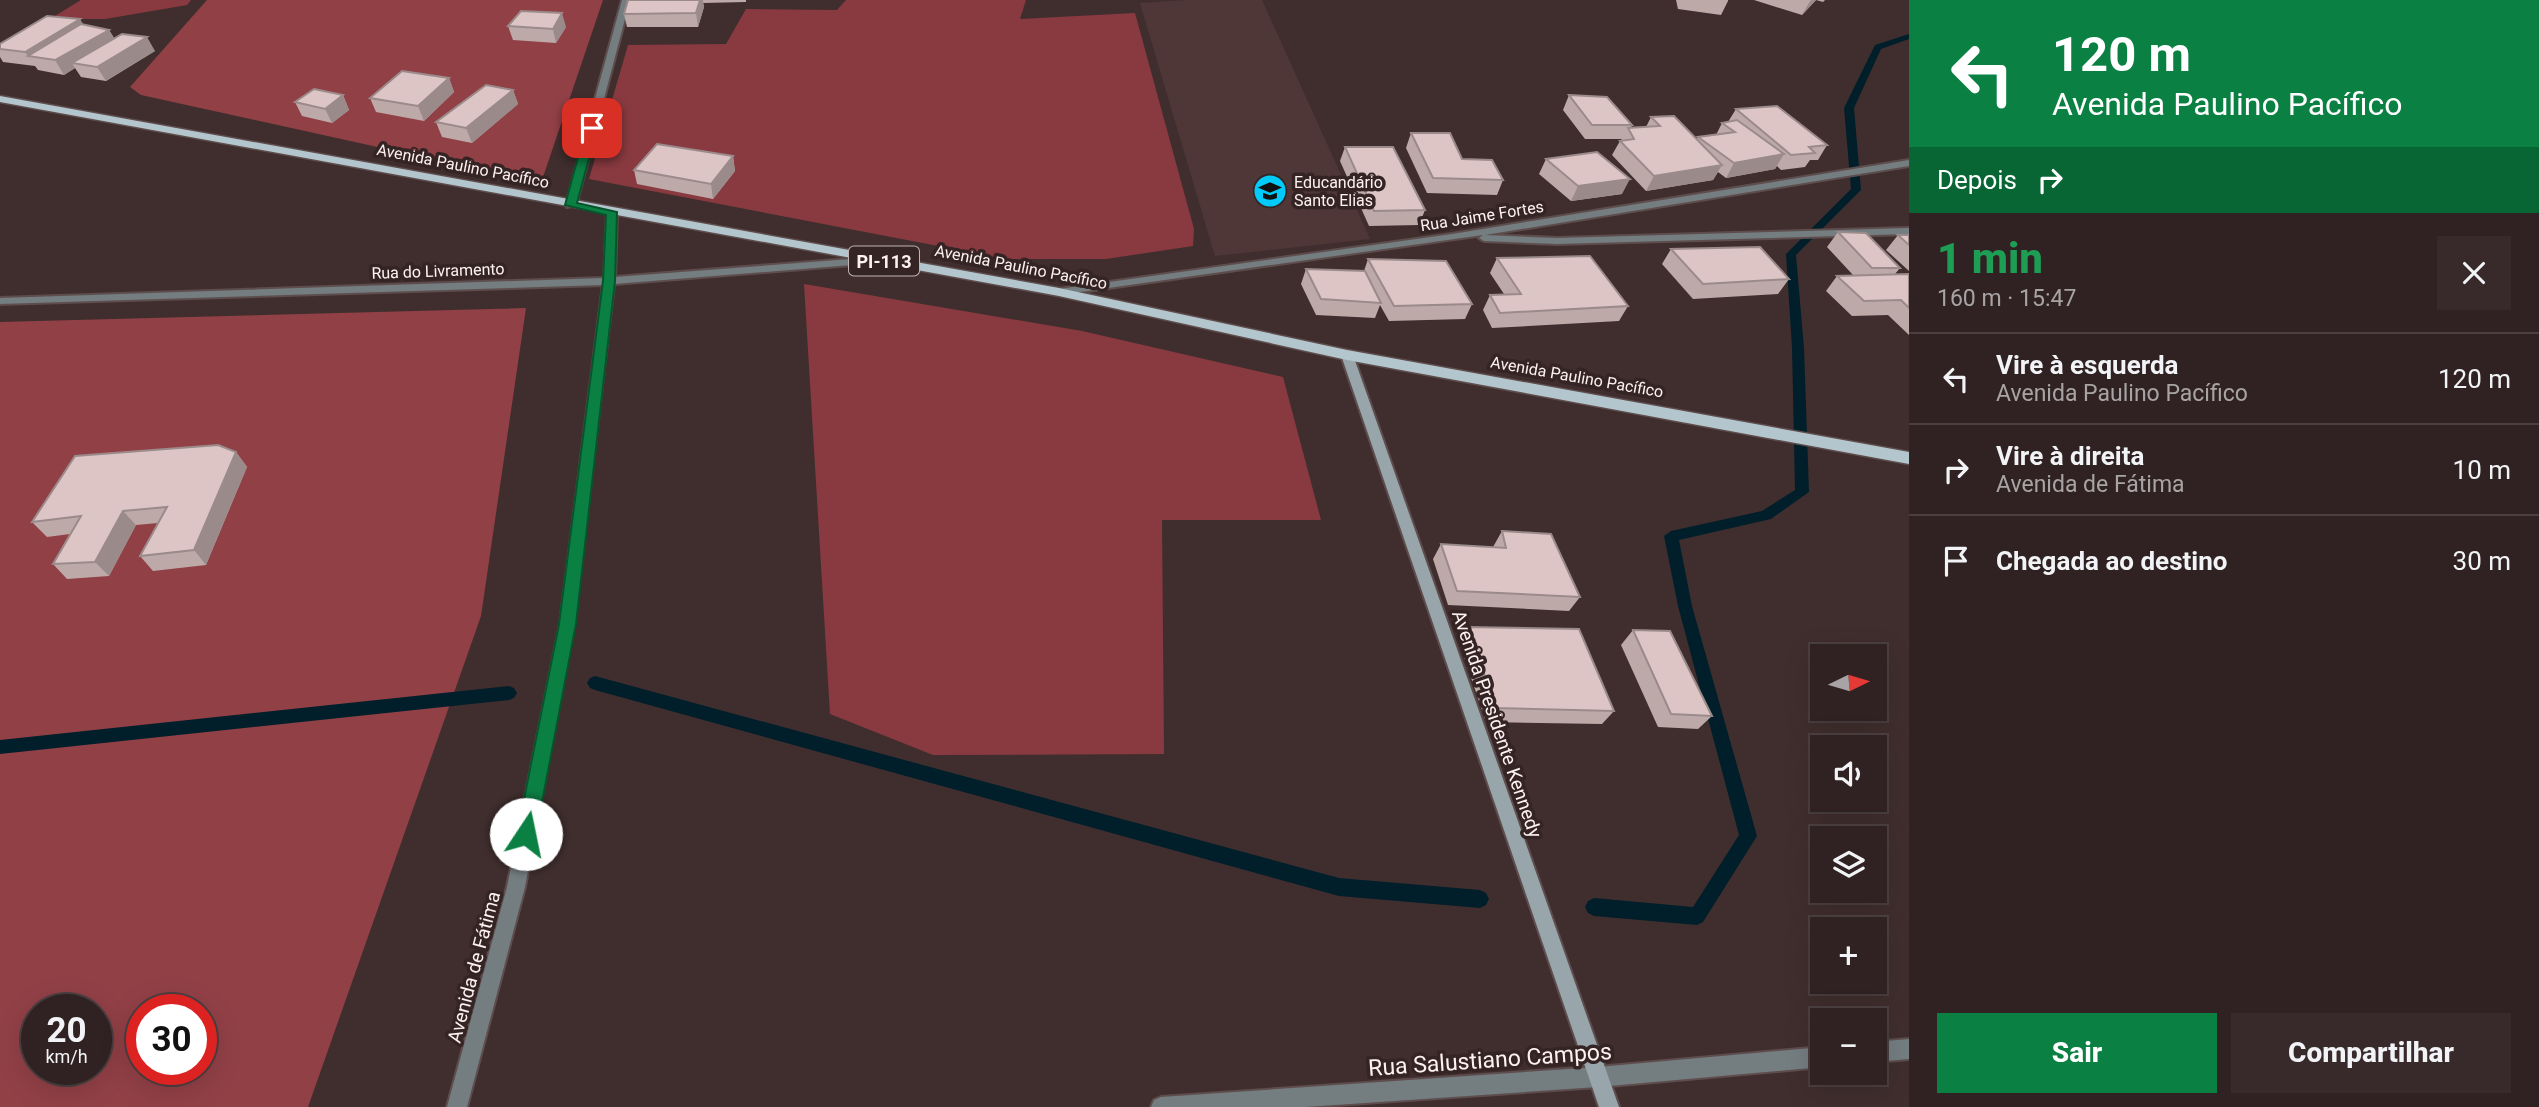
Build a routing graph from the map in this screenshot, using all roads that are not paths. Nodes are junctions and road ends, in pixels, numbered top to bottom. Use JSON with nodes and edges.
{"nodes":[{"id":1,"x":626,"y":0,"type":"edge"},
{"id":2,"x":0,"y":99,"type":"edge"},
{"id":3,"x":1909,"y":163,"type":"edge"},
{"id":4,"x":571,"y":205,"type":"junction"},
{"id":5,"x":611,"y":212,"type":"junction"},
{"id":6,"x":1909,"y":231,"type":"edge"},
{"id":7,"x":1452,"y":237,"type":"junction"},
{"id":8,"x":877,"y":260,"type":"junction"},
{"id":9,"x":609,"y":281,"type":"junction"},
{"id":10,"x":1059,"y":292,"type":"junction"},
{"id":11,"x":0,"y":301,"type":"edge"},
{"id":12,"x":1347,"y":355,"type":"junction"},
{"id":13,"x":1909,"y":458,"type":"edge"},
{"id":14,"x":1909,"y":1049,"type":"edge"},
{"id":15,"x":1887,"y":1051,"type":"edge"},
{"id":16,"x":1810,"y":1058,"type":"edge"},
{"id":17,"x":1598,"y":1077,"type":"junction"},
{"id":18,"x":457,"y":1107,"type":"edge"},
{"id":19,"x":1161,"y":1107,"type":"edge"},
{"id":20,"x":1609,"y":1107,"type":"edge"}],
"edges":[{"from":1,"to":4,"type":"street"},
{"from":2,"to":4,"type":"main road","name":"Avenida Paulino Pacífico","number":"PI-113"},
{"from":3,"to":7,"type":"street","name":"Rua Jaime Fortes"},
{"from":4,"to":5,"type":"main road","name":"Avenida Paulino Pacífico","number":"PI-113"},
{"from":5,"to":8,"type":"main road","name":"Avenida Paulino Pacífico","number":"PI-113"},
{"from":5,"to":9,"type":"street","name":"Avenida de Fátima"},
{"from":6,"to":7,"type":"street"},
{"from":7,"to":10,"type":"street","name":"Rua Jaime Fortes"},
{"from":8,"to":9,"type":"street","name":"Rua do Livramento"},
{"from":8,"to":10,"type":"main road","name":"Avenida Paulino Pacífico","number":"PI-113"},
{"from":9,"to":11,"type":"street","name":"Rua do Livramento"},
{"from":9,"to":18,"type":"street","name":"Avenida de Fátima"},
{"from":10,"to":12,"type":"main road","name":"Avenida Paulino Pacífico","number":"PI-113"},
{"from":12,"to":13,"type":"main road","name":"Avenida Paulino Pacífico","number":"PI-113"},
{"from":12,"to":17,"type":"street","name":"Avenida Presidente Kennedy"},
{"from":14,"to":15,"type":"street"},
{"from":16,"to":17,"type":"street","name":"Rua Salustiano Campos"},
{"from":17,"to":19,"type":"street","name":"Rua Salustiano Campos"},
{"from":17,"to":20,"type":"street","name":"Avenida Presidente Kennedy"}]}
